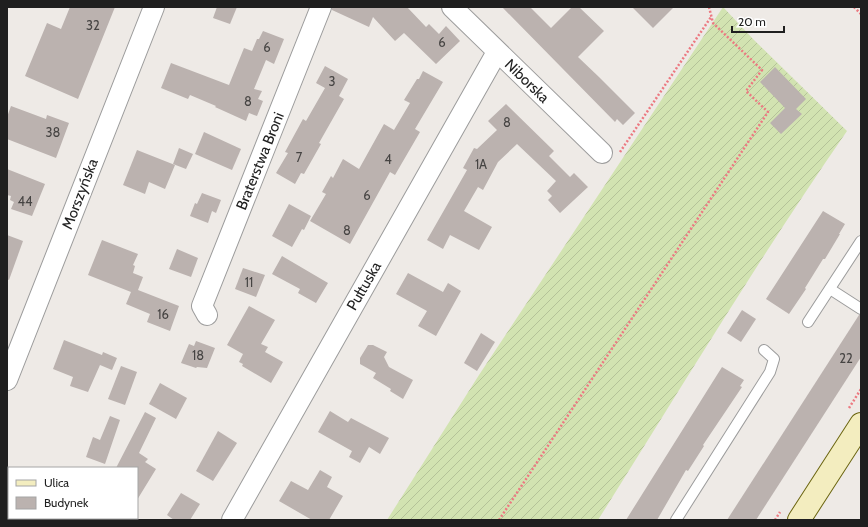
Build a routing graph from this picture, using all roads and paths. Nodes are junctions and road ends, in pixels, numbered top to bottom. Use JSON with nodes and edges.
{"nodes":[{"id":1,"x":154,"y":7,"type":"edge"},
{"id":2,"x":322,"y":7,"type":"edge"},
{"id":3,"x":452,"y":7,"type":"edge"},
{"id":4,"x":709,"y":7,"type":"edge"},
{"id":5,"x":854,"y":7,"type":"edge"},
{"id":6,"x":861,"y":14,"type":"edge"},
{"id":7,"x":711,"y":17,"type":"junction"},
{"id":8,"x":497,"y":52,"type":"junction"},
{"id":9,"x":602,"y":154,"type":"joint"},
{"id":10,"x":861,"y":241,"type":"edge"},
{"id":11,"x":830,"y":289,"type":"junction"},
{"id":12,"x":861,"y":309,"type":"edge"},
{"id":13,"x":207,"y":315,"type":"dead end"},
{"id":14,"x":808,"y":322,"type":"dead end"},
{"id":15,"x":764,"y":350,"type":"dead end"},
{"id":16,"x":7,"y":380,"type":"edge"},
{"id":17,"x":861,"y":424,"type":"edge"},
{"id":18,"x":232,"y":520,"type":"edge"},
{"id":19,"x":499,"y":520,"type":"edge"},
{"id":20,"x":676,"y":520,"type":"edge"},
{"id":21,"x":799,"y":520,"type":"edge"}],
"edges":[{"from":1,"to":16,"type":"street","name":"Morszyńska"},
{"from":2,"to":13,"type":"street","name":"Braterstwa Broni"},
{"from":3,"to":8,"type":"street","name":"Niborska"},
{"from":4,"to":7,"type":"path"},
{"from":5,"to":6,"type":"path"},
{"from":7,"to":9,"type":"path"},
{"from":7,"to":19,"type":"path"},
{"from":8,"to":9,"type":"street","name":"Niborska"},
{"from":8,"to":18,"type":"street","name":"Pułtuska"},
{"from":10,"to":11,"type":"lane"},
{"from":11,"to":12,"type":"lane"},
{"from":11,"to":14,"type":"lane"},
{"from":15,"to":20,"type":"lane"},
{"from":17,"to":21,"type":"main road"}]}
